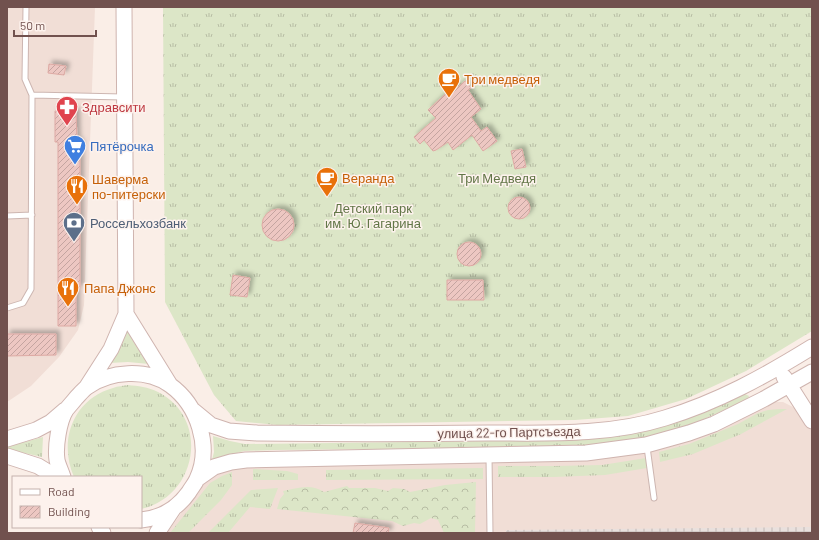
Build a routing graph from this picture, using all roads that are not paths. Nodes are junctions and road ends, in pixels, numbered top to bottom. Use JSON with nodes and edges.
{"nodes":[{"id":1,"x":26,"y":7,"type":"edge"},
{"id":2,"x":124,"y":7,"type":"edge"},
{"id":3,"x":32,"y":95,"type":"junction"},
{"id":4,"x":124,"y":97,"type":"junction"},
{"id":5,"x":32,"y":215,"type":"junction"},
{"id":6,"x":7,"y":216,"type":"edge"},
{"id":7,"x":7,"y":308,"type":"edge"},
{"id":8,"x":126,"y":314,"type":"junction"},
{"id":9,"x":812,"y":348,"type":"edge"},
{"id":10,"x":778,"y":368,"type":"junction"},
{"id":11,"x":812,"y":372,"type":"edge"},
{"id":12,"x":170,"y":385,"type":"junction"},
{"id":13,"x":789,"y":385,"type":"junction"},
{"id":14,"x":86,"y":388,"type":"junction"},
{"id":15,"x":66,"y":410,"type":"junction"},
{"id":16,"x":194,"y":411,"type":"junction"},
{"id":17,"x":812,"y":421,"type":"edge"},
{"id":18,"x":7,"y":438,"type":"edge"},
{"id":19,"x":646,"y":445,"type":"junction"},
{"id":20,"x":489,"y":455,"type":"junction"},
{"id":21,"x":7,"y":456,"type":"edge"},
{"id":22,"x":54,"y":476,"type":"edge"},
{"id":23,"x":63,"y":476,"type":"edge"},
{"id":24,"x":197,"y":479,"type":"junction"},
{"id":25,"x":654,"y":498,"type":"dead end"},
{"id":26,"x":173,"y":509,"type":"junction"},
{"id":27,"x":142,"y":520,"type":"edge"},
{"id":28,"x":157,"y":533,"type":"edge"},
{"id":29,"x":490,"y":533,"type":"edge"}],
"edges":[{"from":1,"to":3,"type":"lane"},
{"from":2,"to":4,"type":"street"},
{"from":3,"to":4,"type":"lane"},
{"from":3,"to":5,"type":"lane"},
{"from":4,"to":8,"type":"street"},
{"from":5,"to":6,"type":"lane"},
{"from":5,"to":7,"type":"lane"},
{"from":8,"to":12,"type":"street"},
{"from":8,"to":14,"type":"street"},
{"from":9,"to":10,"type":"street","name":"улица 22-го Партсъезда"},
{"from":10,"to":13,"type":"street"},
{"from":10,"to":16,"type":"street","name":"улица 22-го Партсъезда"},
{"from":11,"to":13,"type":"street","name":"улица 22-го Партсъезда"},
{"from":12,"to":14,"type":"street"},
{"from":12,"to":16,"type":"street"},
{"from":13,"to":17,"type":"street"},
{"from":13,"to":19,"type":"street","name":"улица 22-го Партсъезда"},
{"from":14,"to":15,"type":"street"},
{"from":15,"to":18,"type":"street"},
{"from":15,"to":23,"type":"street"},
{"from":16,"to":24,"type":"street"},
{"from":19,"to":20,"type":"street","name":"улица 22-го Партсъезда"},
{"from":19,"to":25,"type":"lane"},
{"from":20,"to":24,"type":"street","name":"улица 22-го Партсъезда"},
{"from":20,"to":29,"type":"lane"},
{"from":21,"to":22,"type":"street"},
{"from":24,"to":26,"type":"street"},
{"from":26,"to":27,"type":"street"},
{"from":26,"to":28,"type":"street"}]}
